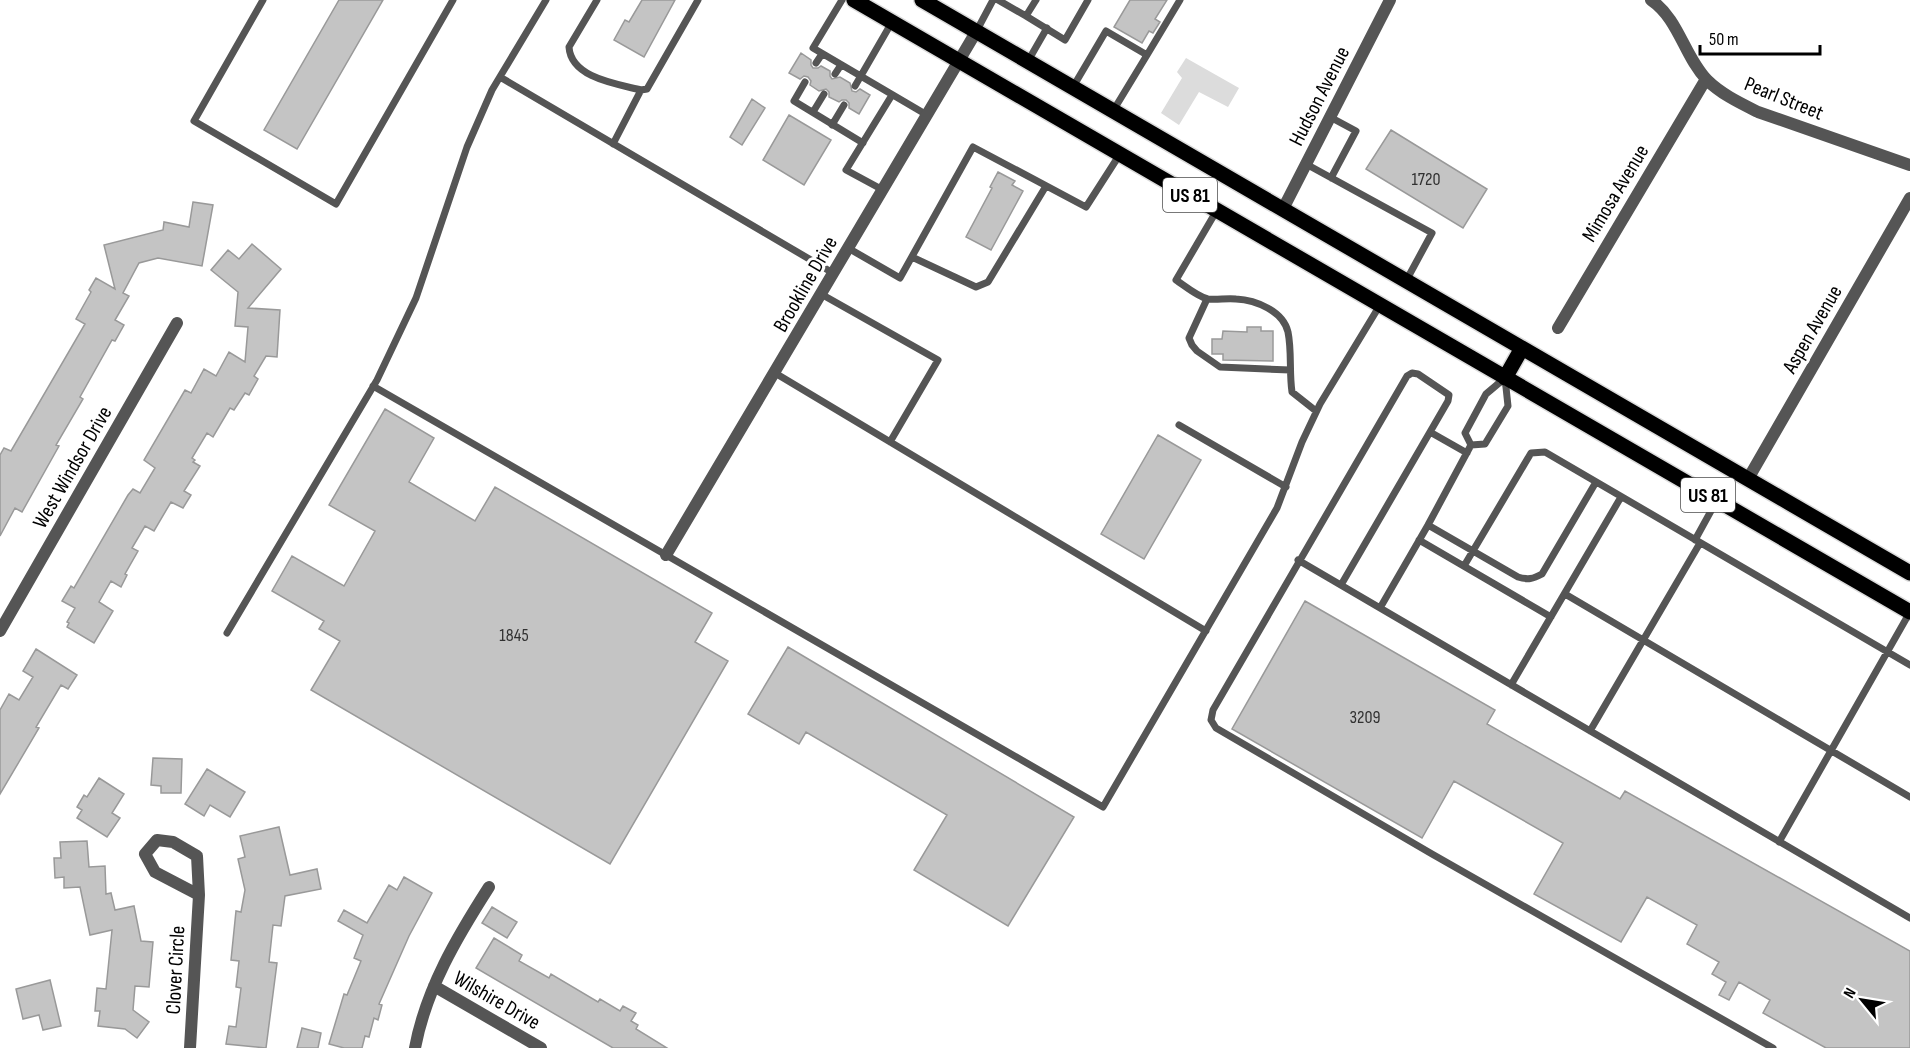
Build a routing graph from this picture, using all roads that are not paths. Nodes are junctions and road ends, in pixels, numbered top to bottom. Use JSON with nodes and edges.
{"nodes":[{"id":1,"x":263,"y":0,"type":"edge"},
{"id":2,"x":453,"y":0,"type":"edge"},
{"id":3,"x":546,"y":0,"type":"edge"},
{"id":4,"x":597,"y":0,"type":"edge"},
{"id":5,"x":698,"y":0,"type":"edge"},
{"id":6,"x":842,"y":0,"type":"edge"},
{"id":7,"x":854,"y":0,"type":"edge"},
{"id":8,"x":993,"y":0,"type":"edge"},
{"id":9,"x":998,"y":0,"type":"edge"},
{"id":10,"x":1036,"y":0,"type":"edge"},
{"id":11,"x":1088,"y":0,"type":"edge"},
{"id":12,"x":1180,"y":0,"type":"edge"},
{"id":13,"x":1390,"y":0,"type":"edge"},
{"id":14,"x":1651,"y":0,"type":"edge"},
{"id":15,"x":924,"y":1,"type":"edge"},
{"id":16,"x":1026,"y":16,"type":"junction"},
{"id":17,"x":892,"y":22,"type":"junction"},
{"id":18,"x":1047,"y":28,"type":"junction"},
{"id":19,"x":976,"y":32,"type":"junction"},
{"id":20,"x":822,"y":54,"type":"junction"},
{"id":21,"x":1146,"y":55,"type":"junction"},
{"id":22,"x":959,"y":61,"type":"junction"},
{"id":23,"x":1028,"y":61,"type":"junction"},
{"id":24,"x":816,"y":63,"type":"dead end"},
{"id":25,"x":841,"y":65,"type":"junction"},
{"id":26,"x":835,"y":74,"type":"dead end"},
{"id":27,"x":860,"y":76,"type":"junction"},
{"id":28,"x":500,"y":77,"type":"junction"},
{"id":29,"x":1706,"y":79,"type":"junction"},
{"id":30,"x":805,"y":82,"type":"dead end"},
{"id":31,"x":855,"y":86,"type":"dead end"},
{"id":32,"x":1073,"y":87,"type":"junction"},
{"id":33,"x":640,"y":90,"type":"junction"},
{"id":34,"x":824,"y":94,"type":"dead end"},
{"id":35,"x":892,"y":94,"type":"junction"},
{"id":36,"x":844,"y":105,"type":"dead end"},
{"id":37,"x":1113,"y":111,"type":"junction"},
{"id":38,"x":813,"y":112,"type":"junction"},
{"id":39,"x":927,"y":115,"type":"junction"},
{"id":40,"x":1330,"y":117,"type":"junction"},
{"id":41,"x":832,"y":124,"type":"junction"},
{"id":42,"x":863,"y":143,"type":"junction"},
{"id":43,"x":613,"y":144,"type":"junction"},
{"id":44,"x":1120,"y":154,"type":"junction"},
{"id":45,"x":1306,"y":164,"type":"junction"},
{"id":46,"x":1910,"y":165,"type":"edge"},
{"id":47,"x":1331,"y":178,"type":"junction"},
{"id":48,"x":1046,"y":186,"type":"junction"},
{"id":49,"x":883,"y":190,"type":"junction"},
{"id":50,"x":1910,"y":198,"type":"edge"},
{"id":51,"x":1283,"y":209,"type":"junction"},
{"id":52,"x":1217,"y":210,"type":"junction"},
{"id":53,"x":848,"y":248,"type":"junction"},
{"id":54,"x":912,"y":257,"type":"junction"},
{"id":55,"x":833,"y":273,"type":"junction"},
{"id":56,"x":1406,"y":281,"type":"junction"},
{"id":57,"x":821,"y":294,"type":"junction"},
{"id":58,"x":1207,"y":299,"type":"junction"},
{"id":59,"x":1380,"y":304,"type":"junction"},
{"id":60,"x":177,"y":323,"type":"dead end"},
{"id":61,"x":1558,"y":328,"type":"dead end"},
{"id":62,"x":1522,"y":348,"type":"junction"},
{"id":63,"x":1290,"y":370,"type":"junction"},
{"id":64,"x":775,"y":373,"type":"junction"},
{"id":65,"x":1505,"y":378,"type":"junction"},
{"id":66,"x":373,"y":386,"type":"junction"},
{"id":67,"x":1316,"y":411,"type":"junction"},
{"id":68,"x":1179,"y":425,"type":"dead end"},
{"id":69,"x":1430,"y":432,"type":"junction"},
{"id":70,"x":890,"y":442,"type":"junction"},
{"id":71,"x":1471,"y":445,"type":"junction"},
{"id":72,"x":1467,"y":453,"type":"junction"},
{"id":73,"x":1748,"y":479,"type":"junction"},
{"id":74,"x":1596,"y":482,"type":"junction"},
{"id":75,"x":1286,"y":487,"type":"junction"},
{"id":76,"x":1621,"y":496,"type":"junction"},
{"id":77,"x":1717,"y":500,"type":"junction"},
{"id":78,"x":1428,"y":525,"type":"junction"},
{"id":79,"x":1419,"y":540,"type":"junction"},
{"id":80,"x":1697,"y":541,"type":"junction"},
{"id":81,"x":1473,"y":552,"type":"junction"},
{"id":82,"x":666,"y":555,"type":"junction"},
{"id":83,"x":1299,"y":560,"type":"junction"},
{"id":84,"x":1464,"y":566,"type":"junction"},
{"id":85,"x":1910,"y":573,"type":"edge"},
{"id":86,"x":1341,"y":585,"type":"junction"},
{"id":87,"x":1565,"y":594,"type":"junction"},
{"id":88,"x":1380,"y":608,"type":"junction"},
{"id":89,"x":1910,"y":612,"type":"edge"},
{"id":90,"x":1551,"y":617,"type":"junction"},
{"id":91,"x":0,"y":631,"type":"edge"},
{"id":92,"x":1206,"y":631,"type":"junction"},
{"id":93,"x":227,"y":633,"type":"dead end"},
{"id":94,"x":1643,"y":641,"type":"junction"},
{"id":95,"x":1888,"y":652,"type":"junction"},
{"id":96,"x":1910,"y":665,"type":"edge"},
{"id":97,"x":1511,"y":685,"type":"junction"},
{"id":98,"x":1590,"y":731,"type":"junction"},
{"id":99,"x":1831,"y":752,"type":"junction"},
{"id":100,"x":1910,"y":797,"type":"edge"},
{"id":101,"x":1779,"y":842,"type":"junction"},
{"id":102,"x":489,"y":886,"type":"dead end"},
{"id":103,"x":199,"y":895,"type":"junction"},
{"id":104,"x":1910,"y":918,"type":"edge"},
{"id":105,"x":434,"y":986,"type":"junction"},
{"id":106,"x":190,"y":1048,"type":"edge"},
{"id":107,"x":415,"y":1048,"type":"edge"},
{"id":108,"x":541,"y":1048,"type":"edge"},
{"id":109,"x":1773,"y":1048,"type":"edge"}],
"edges":[{"from":1,"to":2,"type":"lane"},
{"from":3,"to":28,"type":"lane"},
{"from":4,"to":33,"type":"lane"},
{"from":5,"to":33,"type":"lane"},
{"from":6,"to":20,"type":"lane"},
{"from":7,"to":17,"type":"main road","number":"US 81"},
{"from":8,"to":19,"type":"lane"},
{"from":9,"to":16,"type":"lane"},
{"from":10,"to":16,"type":"lane"},
{"from":11,"to":18,"type":"lane"},
{"from":12,"to":21,"type":"lane"},
{"from":13,"to":40,"type":"street","name":"Hudson Avenue"},
{"from":14,"to":29,"type":"street","name":"Pearl Street"},
{"from":15,"to":19,"type":"main road","number":"US 81"},
{"from":16,"to":18,"type":"lane"},
{"from":17,"to":22,"type":"main road","number":"US 81"},
{"from":17,"to":27,"type":"lane"},
{"from":18,"to":23,"type":"lane"},
{"from":19,"to":22,"type":"street","name":"Brookline Drive"},
{"from":19,"to":23,"type":"main road","number":"US 81"},
{"from":20,"to":24,"type":"lane"},
{"from":20,"to":25,"type":"lane"},
{"from":21,"to":32,"type":"lane"},
{"from":21,"to":37,"type":"lane"},
{"from":22,"to":39,"type":"street","name":"Brookline Drive"},
{"from":22,"to":44,"type":"main road","number":"US 81"},
{"from":23,"to":32,"type":"main road","number":"US 81"},
{"from":25,"to":26,"type":"lane"},
{"from":25,"to":27,"type":"lane"},
{"from":27,"to":31,"type":"lane"},
{"from":27,"to":35,"type":"lane"},
{"from":28,"to":43,"type":"lane"},
{"from":28,"to":66,"type":"lane"},
{"from":29,"to":46,"type":"street","name":"Pearl Street"},
{"from":29,"to":61,"type":"street","name":"Mimosa Avenue"},
{"from":30,"to":38,"type":"lane"},
{"from":32,"to":37,"type":"main road","number":"US 81"},
{"from":33,"to":43,"type":"lane"},
{"from":34,"to":38,"type":"lane"},
{"from":35,"to":39,"type":"lane"},
{"from":35,"to":42,"type":"lane"},
{"from":36,"to":41,"type":"lane"},
{"from":37,"to":51,"type":"main road","number":"US 81"},
{"from":38,"to":41,"type":"lane"},
{"from":39,"to":49,"type":"street","name":"Brookline Drive"},
{"from":40,"to":45,"type":"street","name":"Hudson Avenue"},
{"from":40,"to":47,"type":"lane"},
{"from":41,"to":42,"type":"lane"},
{"from":42,"to":49,"type":"lane"},
{"from":43,"to":55,"type":"lane"},
{"from":44,"to":48,"type":"lane"},
{"from":44,"to":52,"type":"main road","number":"US 81"},
{"from":45,"to":47,"type":"lane"},
{"from":45,"to":51,"type":"street","name":"Hudson Avenue"},
{"from":47,"to":56,"type":"lane"},
{"from":48,"to":54,"type":"lane"},
{"from":48,"to":54,"type":"lane"},
{"from":49,"to":53,"type":"street","name":"Brookline Drive"},
{"from":50,"to":73,"type":"street","name":"Aspen Avenue"},
{"from":51,"to":56,"type":"main road","number":"US 81"},
{"from":52,"to":58,"type":"lane"},
{"from":52,"to":59,"type":"main road","number":"US 81"},
{"from":53,"to":54,"type":"lane"},
{"from":53,"to":55,"type":"street","name":"Brookline Drive"},
{"from":55,"to":57,"type":"street","name":"Brookline Drive"},
{"from":56,"to":62,"type":"main road","number":"US 81"},
{"from":57,"to":64,"type":"street","name":"Brookline Drive"},
{"from":57,"to":70,"type":"lane"},
{"from":58,"to":63,"type":"lane"},
{"from":58,"to":63,"type":"lane"},
{"from":59,"to":65,"type":"main road","number":"US 81"},
{"from":59,"to":67,"type":"lane"},
{"from":60,"to":91,"type":"street","name":"West Windsor Drive"},
{"from":62,"to":65,"type":"main road"},
{"from":62,"to":73,"type":"main road","number":"US 81"},
{"from":63,"to":67,"type":"lane"},
{"from":64,"to":70,"type":"lane"},
{"from":64,"to":82,"type":"street","name":"Brookline Drive"},
{"from":65,"to":71,"type":"lane"},
{"from":65,"to":71,"type":"lane"},
{"from":65,"to":77,"type":"main road","number":"US 81"},
{"from":66,"to":82,"type":"lane"},
{"from":66,"to":93,"type":"lane"},
{"from":67,"to":75,"type":"lane"},
{"from":68,"to":75,"type":"lane"},
{"from":69,"to":72,"type":"lane"},
{"from":69,"to":83,"type":"lane"},
{"from":69,"to":86,"type":"lane"},
{"from":70,"to":92,"type":"lane"},
{"from":71,"to":72,"type":"lane"},
{"from":72,"to":78,"type":"lane"},
{"from":73,"to":85,"type":"main road","number":"US 81"},
{"from":74,"to":76,"type":"lane"},
{"from":74,"to":81,"type":"lane"},
{"from":74,"to":81,"type":"lane"},
{"from":75,"to":92,"type":"lane"},
{"from":76,"to":80,"type":"lane"},
{"from":76,"to":87,"type":"lane"},
{"from":77,"to":80,"type":"lane"},
{"from":77,"to":89,"type":"main road","number":"US 81"},
{"from":78,"to":79,"type":"lane"},
{"from":78,"to":81,"type":"lane"},
{"from":79,"to":84,"type":"lane"},
{"from":79,"to":88,"type":"lane"},
{"from":80,"to":94,"type":"lane"},
{"from":80,"to":95,"type":"lane"},
{"from":81,"to":84,"type":"lane"},
{"from":82,"to":92,"type":"lane"},
{"from":83,"to":86,"type":"lane"},
{"from":83,"to":109,"type":"lane"},
{"from":84,"to":90,"type":"lane"},
{"from":86,"to":88,"type":"lane"},
{"from":87,"to":90,"type":"lane"},
{"from":87,"to":94,"type":"lane"},
{"from":88,"to":97,"type":"lane"},
{"from":89,"to":95,"type":"lane"},
{"from":90,"to":97,"type":"lane"},
{"from":94,"to":98,"type":"lane"},
{"from":94,"to":99,"type":"lane"},
{"from":95,"to":96,"type":"lane"},
{"from":95,"to":99,"type":"lane"},
{"from":97,"to":98,"type":"lane"},
{"from":98,"to":101,"type":"lane"},
{"from":99,"to":100,"type":"lane"},
{"from":99,"to":101,"type":"lane"},
{"from":101,"to":104,"type":"lane"},
{"from":102,"to":105,"type":"street"},
{"from":103,"to":103,"type":"street","name":"Clover Circle"},
{"from":103,"to":106,"type":"street","name":"Clover Circle"},
{"from":105,"to":107,"type":"street"},
{"from":105,"to":108,"type":"street","name":"Wilshire Drive"}]}
